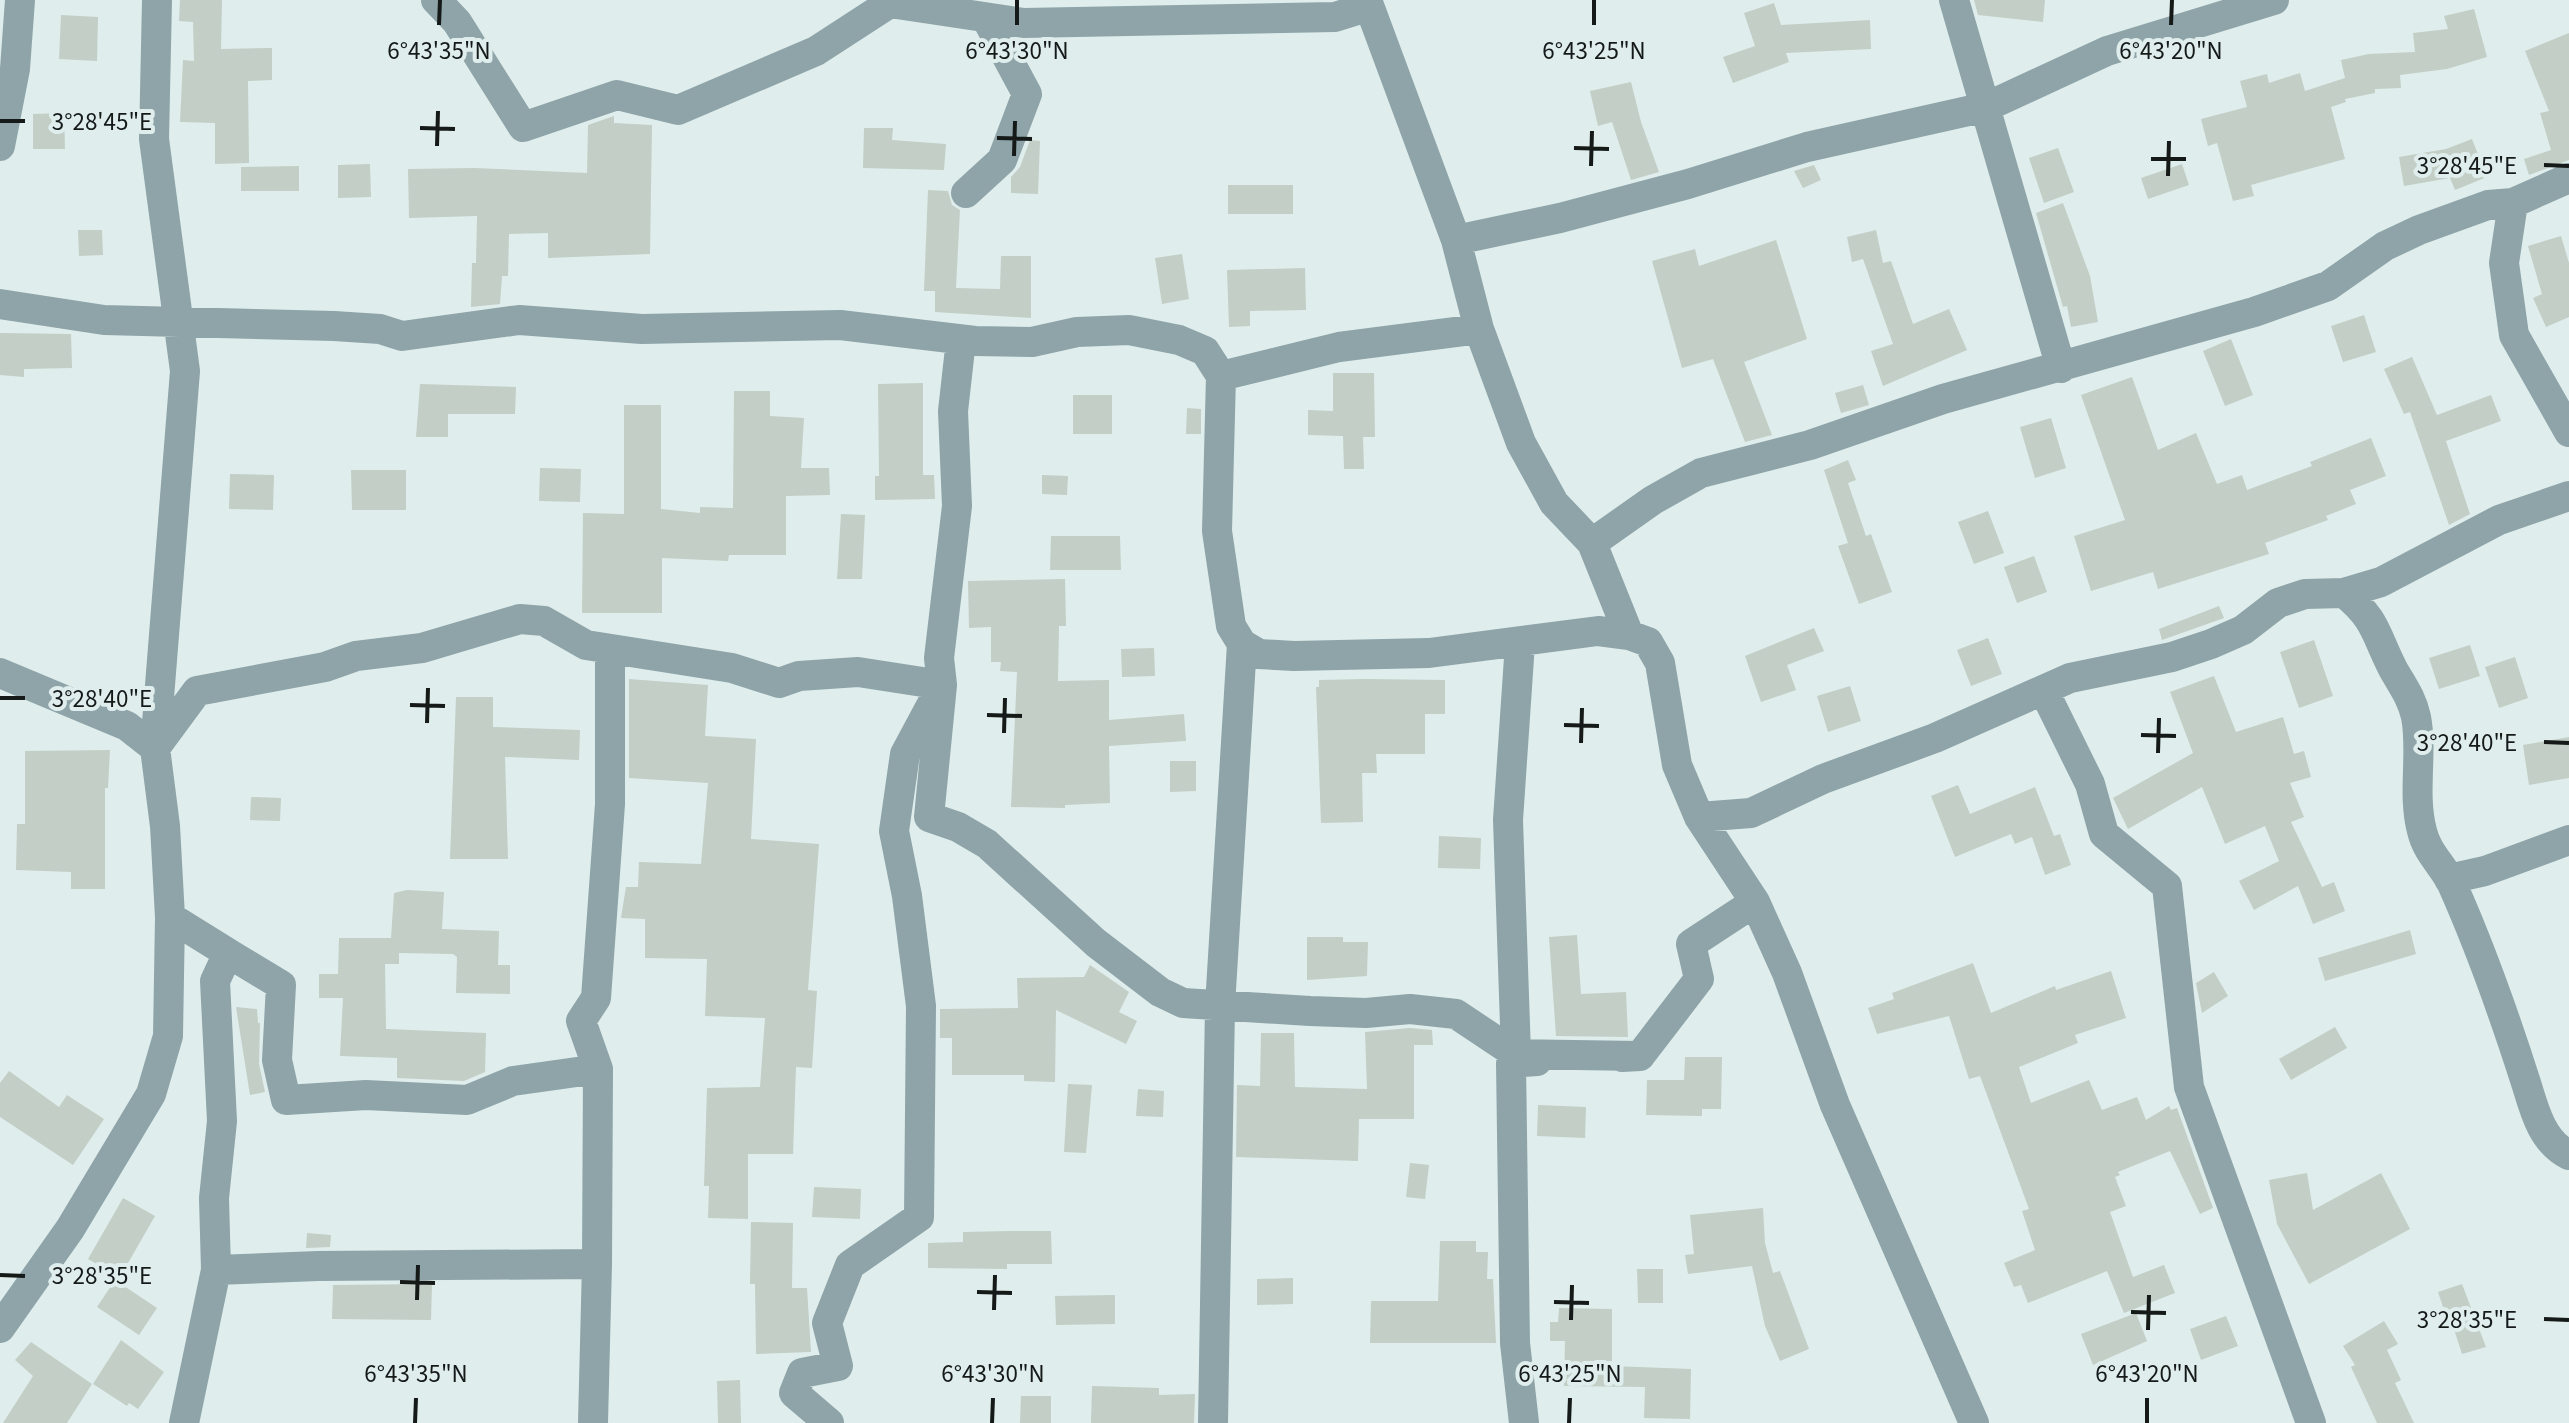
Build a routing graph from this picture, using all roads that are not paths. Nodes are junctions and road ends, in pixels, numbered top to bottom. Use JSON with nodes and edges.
{"nodes":[{"id":1,"x":20,"y":0,"type":"edge"},
{"id":2,"x":157,"y":0,"type":"edge"},
{"id":3,"x":436,"y":0,"type":"edge"},
{"id":4,"x":1954,"y":0,"type":"edge"},
{"id":5,"x":2274,"y":0,"type":"edge"},
{"id":6,"x":1367,"y":3,"type":"edge"},
{"id":7,"x":986,"y":18,"type":"junction"},
{"id":8,"x":1986,"y":107,"type":"junction"},
{"id":9,"x":0,"y":146,"type":"edge"},
{"id":10,"x":2569,"y":178,"type":"edge"},
{"id":11,"x":966,"y":192,"type":"dead end"},
{"id":12,"x":2514,"y":202,"type":"junction"},
{"id":13,"x":1456,"y":240,"type":"junction"},
{"id":14,"x":0,"y":304,"type":"edge"},
{"id":15,"x":180,"y":321,"type":"junction"},
{"id":16,"x":1479,"y":329,"type":"junction"},
{"id":17,"x":961,"y":340,"type":"junction"},
{"id":18,"x":2061,"y":368,"type":"junction"},
{"id":19,"x":1221,"y":376,"type":"junction"},
{"id":20,"x":2569,"y":432,"type":"edge"},
{"id":21,"x":2569,"y":496,"type":"edge"},
{"id":22,"x":1592,"y":542,"type":"junction"},
{"id":23,"x":2344,"y":593,"type":"junction"},
{"id":24,"x":1628,"y":634,"type":"junction"},
{"id":25,"x":1520,"y":643,"type":"junction"},
{"id":26,"x":1242,"y":644,"type":"junction"},
{"id":27,"x":610,"y":650,"type":"junction"},
{"id":28,"x":0,"y":673,"type":"edge"},
{"id":29,"x":942,"y":685,"type":"junction"},
{"id":30,"x":2044,"y":691,"type":"junction"},
{"id":31,"x":154,"y":748,"type":"junction"},
{"id":32,"x":1752,"y":813,"type":"junction"},
{"id":33,"x":1700,"y":816,"type":"junction"},
{"id":34,"x":2569,"y":840,"type":"edge"},
{"id":35,"x":1732,"y":863,"type":"junction"},
{"id":36,"x":2449,"y":879,"type":"junction"},
{"id":37,"x":1755,"y":902,"type":"junction"},
{"id":38,"x":170,"y":918,"type":"junction"},
{"id":39,"x":228,"y":953,"type":"junction"},
{"id":40,"x":1220,"y":1006,"type":"junction"},
{"id":41,"x":1516,"y":1054,"type":"junction"},
{"id":42,"x":1640,"y":1056,"type":"junction"},
{"id":43,"x":598,"y":1069,"type":"junction"},
{"id":44,"x":2569,"y":1154,"type":"edge"},
{"id":45,"x":597,"y":1264,"type":"junction"},
{"id":46,"x":216,"y":1270,"type":"junction"},
{"id":47,"x":0,"y":1328,"type":"edge"},
{"id":48,"x":184,"y":1423,"type":"edge"},
{"id":49,"x":594,"y":1423,"type":"edge"},
{"id":50,"x":829,"y":1423,"type":"edge"},
{"id":51,"x":1213,"y":1423,"type":"edge"},
{"id":52,"x":1524,"y":1423,"type":"edge"},
{"id":53,"x":1974,"y":1423,"type":"edge"},
{"id":54,"x":2311,"y":1423,"type":"edge"}],
"edges":[{"from":1,"to":9,"type":"street"},
{"from":2,"to":15,"type":"street"},
{"from":3,"to":7,"type":"street"},
{"from":4,"to":8,"type":"street"},
{"from":5,"to":8,"type":"street"},
{"from":6,"to":7,"type":"street"},
{"from":6,"to":13,"type":"street"},
{"from":7,"to":11,"type":"street"},
{"from":8,"to":13,"type":"street"},
{"from":8,"to":18,"type":"street"},
{"from":10,"to":12,"type":"street"},
{"from":12,"to":18,"type":"street"},
{"from":12,"to":20,"type":"street"},
{"from":13,"to":16,"type":"street"},
{"from":14,"to":15,"type":"street"},
{"from":15,"to":17,"type":"street"},
{"from":15,"to":31,"type":"street"},
{"from":16,"to":19,"type":"street"},
{"from":16,"to":22,"type":"street"},
{"from":17,"to":19,"type":"street"},
{"from":17,"to":29,"type":"street"},
{"from":18,"to":22,"type":"street"},
{"from":19,"to":26,"type":"street"},
{"from":21,"to":23,"type":"street"},
{"from":22,"to":24,"type":"street"},
{"from":23,"to":30,"type":"street"},
{"from":23,"to":36,"type":"street"},
{"from":24,"to":25,"type":"street"},
{"from":24,"to":33,"type":"street"},
{"from":25,"to":26,"type":"street"},
{"from":25,"to":41,"type":"street"},
{"from":26,"to":40,"type":"street"},
{"from":27,"to":29,"type":"street"},
{"from":27,"to":31,"type":"street"},
{"from":27,"to":43,"type":"street"},
{"from":28,"to":31,"type":"street"},
{"from":29,"to":40,"type":"street"},
{"from":29,"to":50,"type":"street"},
{"from":30,"to":32,"type":"street"},
{"from":30,"to":54,"type":"street"},
{"from":31,"to":38,"type":"street"},
{"from":32,"to":33,"type":"street"},
{"from":32,"to":35,"type":"street"},
{"from":33,"to":35,"type":"street"},
{"from":34,"to":36,"type":"street"},
{"from":35,"to":37,"type":"street"},
{"from":36,"to":44,"type":"street"},
{"from":37,"to":42,"type":"street"},
{"from":37,"to":53,"type":"street"},
{"from":38,"to":39,"type":"street"},
{"from":38,"to":47,"type":"street"},
{"from":39,"to":43,"type":"street"},
{"from":39,"to":46,"type":"street"},
{"from":40,"to":41,"type":"street"},
{"from":40,"to":51,"type":"street"},
{"from":41,"to":42,"type":"street"},
{"from":42,"to":52,"type":"street"},
{"from":43,"to":45,"type":"street"},
{"from":45,"to":46,"type":"street"},
{"from":45,"to":49,"type":"street"},
{"from":46,"to":48,"type":"street"}]}
